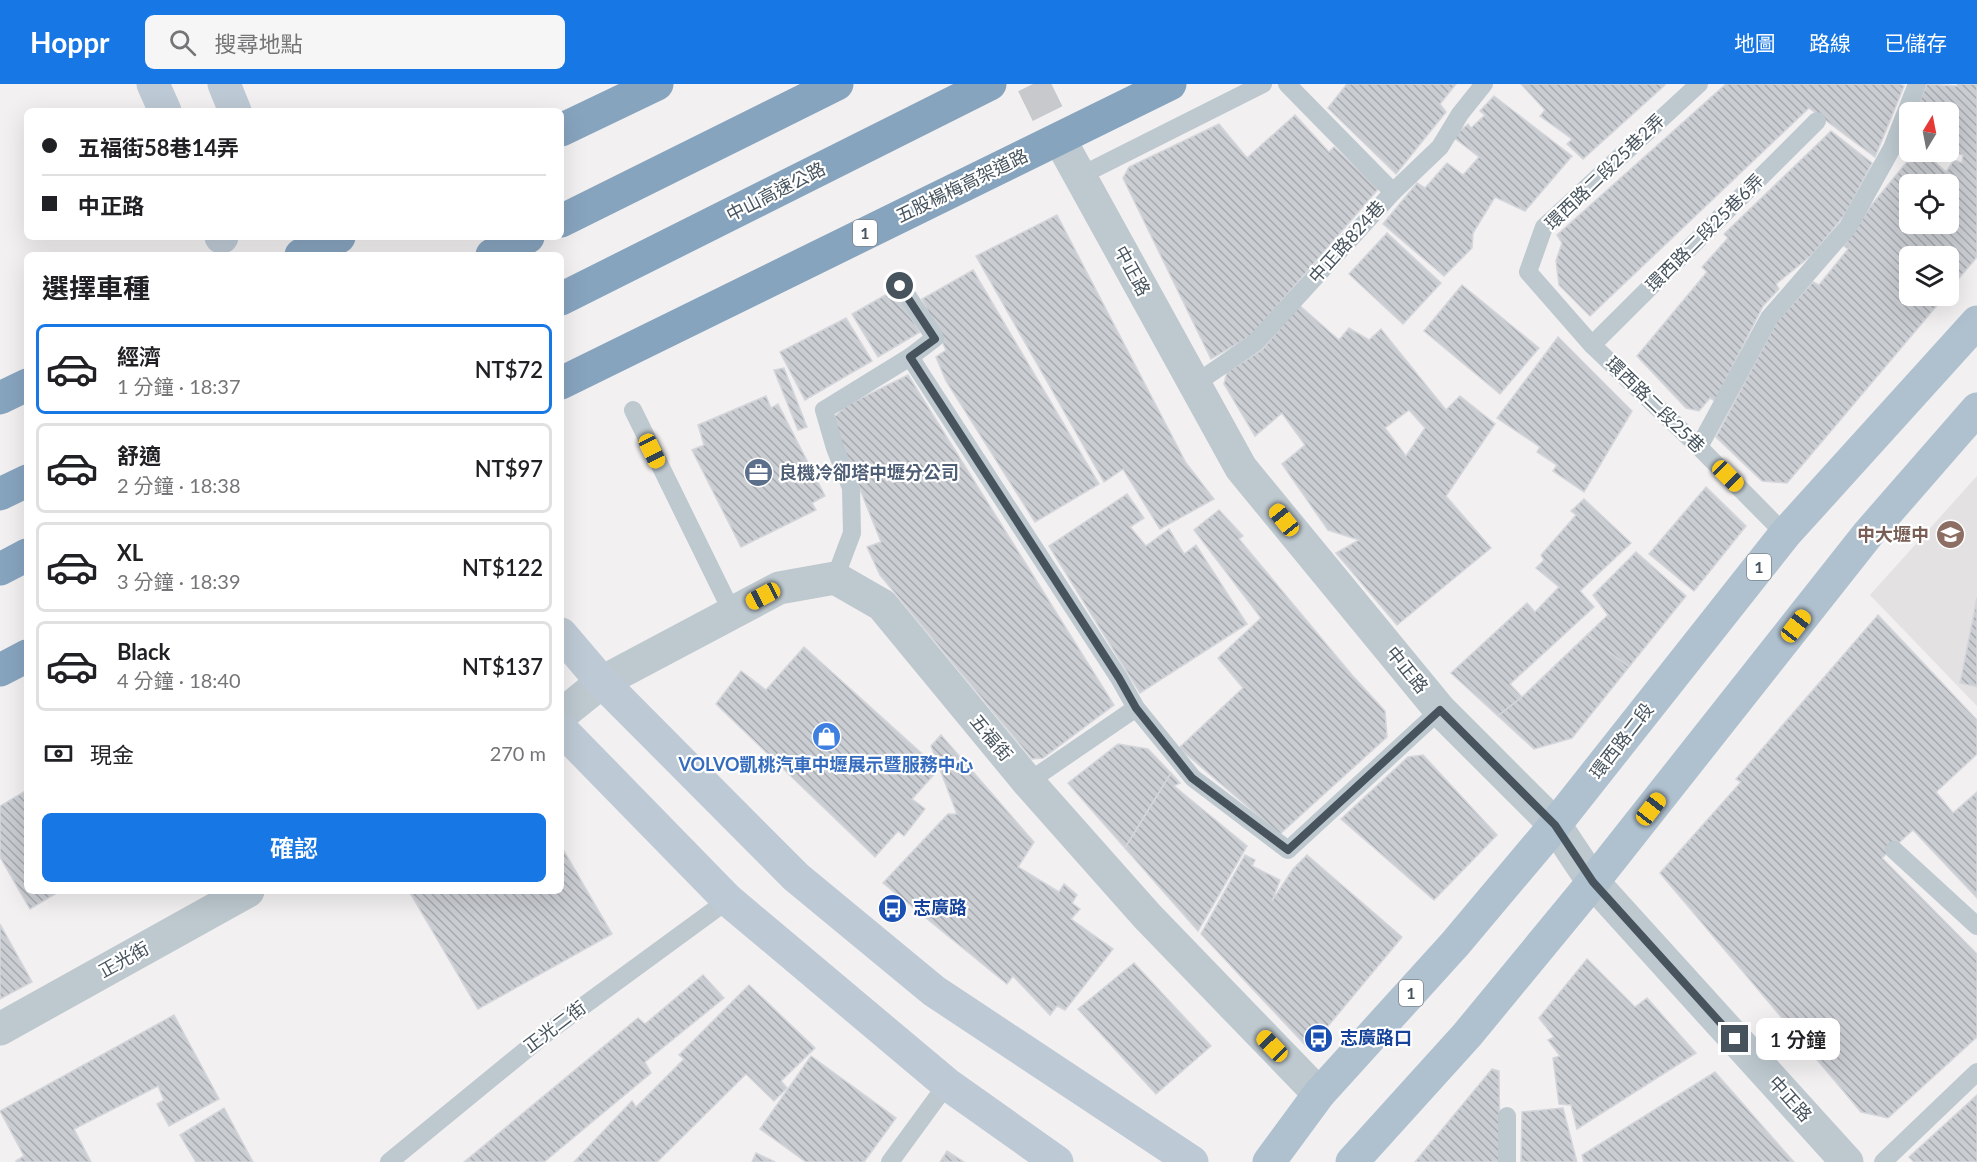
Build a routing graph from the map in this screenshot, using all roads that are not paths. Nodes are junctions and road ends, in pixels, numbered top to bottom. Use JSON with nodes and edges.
{"nodes":[{"id":1,"x":153,"y":84,"type":"edge"},
{"id":2,"x":224,"y":84,"type":"edge"},
{"id":3,"x":657,"y":84,"type":"edge"},
{"id":4,"x":837,"y":84,"type":"edge"},
{"id":5,"x":1170,"y":84,"type":"edge"},
{"id":6,"x":1263,"y":84,"type":"edge"},
{"id":7,"x":1287,"y":84,"type":"edge"},
{"id":8,"x":1484,"y":84,"type":"edge"},
{"id":9,"x":1699,"y":84,"type":"edge"},
{"id":10,"x":1917,"y":84,"type":"edge"},
{"id":11,"x":976,"y":91,"type":"edge"},
{"id":12,"x":164,"y":108,"type":"edge"},
{"id":13,"x":234,"y":108,"type":"edge"},
{"id":14,"x":1817,"y":121,"type":"dead end"},
{"id":15,"x":564,"y":129,"type":"edge"},
{"id":16,"x":1072,"y":162,"type":"joint"},
{"id":17,"x":1394,"y":192,"type":"junction"},
{"id":18,"x":564,"y":220,"type":"edge"},
{"id":19,"x":333,"y":240,"type":"edge"},
{"id":20,"x":522,"y":240,"type":"edge"},
{"id":21,"x":307,"y":252,"type":"edge"},
{"id":22,"x":498,"y":252,"type":"edge"},
{"id":23,"x":1528,"y":272,"type":"joint"},
{"id":24,"x":900,"y":286,"type":"dead end"},
{"id":25,"x":564,"y":297,"type":"edge"},
{"id":26,"x":1977,"y":322,"type":"edge"},
{"id":27,"x":1592,"y":345,"type":"junction"},
{"id":28,"x":910,"y":357,"type":"junction"},
{"id":29,"x":564,"y":382,"type":"edge"},
{"id":30,"x":1195,"y":384,"type":"junction"},
{"id":31,"x":24,"y":386,"type":"edge"},
{"id":32,"x":0,"y":398,"type":"edge"},
{"id":33,"x":1977,"y":409,"type":"edge"},
{"id":34,"x":633,"y":410,"type":"dead end"},
{"id":35,"x":1699,"y":447,"type":"junction"},
{"id":36,"x":24,"y":482,"type":"edge"},
{"id":37,"x":0,"y":494,"type":"edge"},
{"id":38,"x":1785,"y":534,"type":"junction"},
{"id":39,"x":24,"y":557,"type":"edge"},
{"id":40,"x":0,"y":569,"type":"edge"},
{"id":41,"x":835,"y":578,"type":"junction"},
{"id":42,"x":732,"y":612,"type":"junction"},
{"id":43,"x":564,"y":638,"type":"edge"},
{"id":44,"x":24,"y":658,"type":"edge"},
{"id":45,"x":0,"y":670,"type":"edge"},
{"id":46,"x":602,"y":682,"type":"junction"},
{"id":47,"x":1136,"y":708,"type":"junction"},
{"id":48,"x":1440,"y":710,"type":"junction"},
{"id":49,"x":564,"y":713,"type":"edge"},
{"id":50,"x":564,"y":732,"type":"edge"},
{"id":51,"x":1028,"y":782,"type":"junction"},
{"id":52,"x":1555,"y":825,"type":"junction"},
{"id":53,"x":1894,"y":850,"type":"dead end"},
{"id":54,"x":1593,"y":882,"type":"junction"},
{"id":55,"x":243,"y":894,"type":"edge"},
{"id":56,"x":728,"y":900,"type":"junction"},
{"id":57,"x":1977,"y":926,"type":"edge"},
{"id":58,"x":0,"y":1029,"type":"edge"},
{"id":59,"x":1977,"y":1072,"type":"edge"},
{"id":60,"x":947,"y":1084,"type":"junction"},
{"id":61,"x":1319,"y":1094,"type":"junction"},
{"id":62,"x":1507,"y":1116,"type":"dead end"},
{"id":63,"x":389,"y":1162,"type":"edge"},
{"id":64,"x":890,"y":1162,"type":"edge"},
{"id":65,"x":1057,"y":1162,"type":"edge"},
{"id":66,"x":1192,"y":1162,"type":"edge"},
{"id":67,"x":1269,"y":1162,"type":"edge"},
{"id":68,"x":1352,"y":1162,"type":"edge"},
{"id":69,"x":1507,"y":1162,"type":"edge"},
{"id":70,"x":1847,"y":1162,"type":"edge"},
{"id":71,"x":1883,"y":1162,"type":"edge"}],
"edges":[{"from":1,"to":12,"type":"main road"},
{"from":2,"to":13,"type":"main road"},
{"from":3,"to":15,"type":"highway"},
{"from":4,"to":18,"type":"highway"},
{"from":5,"to":29,"type":"highway","name":"五股楊梅高架道路","number":"1"},
{"from":6,"to":16,"type":"lane"},
{"from":7,"to":17,"type":"lane"},
{"from":8,"to":17,"type":"lane","name":"中正路824巷"},
{"from":9,"to":23,"type":"lane","name":"環西路二段25巷2弄"},
{"from":10,"to":35,"type":"lane"},
{"from":11,"to":25,"type":"highway","name":"中山高速公路"},
{"from":14,"to":27,"type":"lane","name":"環西路二段25巷6弄"},
{"from":16,"to":30,"type":"street","name":"中正路"},
{"from":17,"to":30,"type":"lane","name":"中正路824巷"},
{"from":19,"to":21,"type":"highway"},
{"from":20,"to":22,"type":"highway"},
{"from":23,"to":27,"type":"lane","name":"環西路二段25巷"},
{"from":24,"to":28,"type":"lane"},
{"from":26,"to":38,"type":"main road","name":"環西路二段","number":"1"},
{"from":27,"to":35,"type":"lane","name":"環西路二段25巷"},
{"from":28,"to":41,"type":"lane"},
{"from":28,"to":47,"type":"lane"},
{"from":30,"to":48,"type":"street","name":"中正路"},
{"from":31,"to":32,"type":"highway"},
{"from":33,"to":54,"type":"main road"},
{"from":34,"to":42,"type":"lane"},
{"from":35,"to":38,"type":"lane","name":"環西路二段25巷"},
{"from":36,"to":37,"type":"highway"},
{"from":38,"to":52,"type":"main road","name":"環西路二段","number":"1"},
{"from":39,"to":40,"type":"highway"},
{"from":41,"to":42,"type":"street"},
{"from":41,"to":51,"type":"street","name":"五福街"},
{"from":42,"to":46,"type":"street"},
{"from":43,"to":46,"type":"main road"},
{"from":44,"to":45,"type":"highway"},
{"from":46,"to":49,"type":"street"},
{"from":46,"to":66,"type":"main road"},
{"from":47,"to":48,"type":"lane"},
{"from":47,"to":51,"type":"lane"},
{"from":48,"to":52,"type":"street","name":"中正路"},
{"from":50,"to":56,"type":"main road"},
{"from":51,"to":61,"type":"street","name":"五福街"},
{"from":52,"to":54,"type":"street","name":"中正路"},
{"from":52,"to":61,"type":"main road","name":"環西路二段","number":"1"},
{"from":53,"to":57,"type":"lane"},
{"from":54,"to":68,"type":"main road"},
{"from":54,"to":70,"type":"street","name":"中正路"},
{"from":55,"to":58,"type":"street","name":"正光街"},
{"from":56,"to":60,"type":"main road"},
{"from":56,"to":63,"type":"lane","name":"正光二街"},
{"from":59,"to":71,"type":"lane"},
{"from":60,"to":64,"type":"lane"},
{"from":60,"to":65,"type":"main road"},
{"from":61,"to":67,"type":"main road","name":"環西路二段","number":"1"},
{"from":62,"to":69,"type":"lane"}]}
